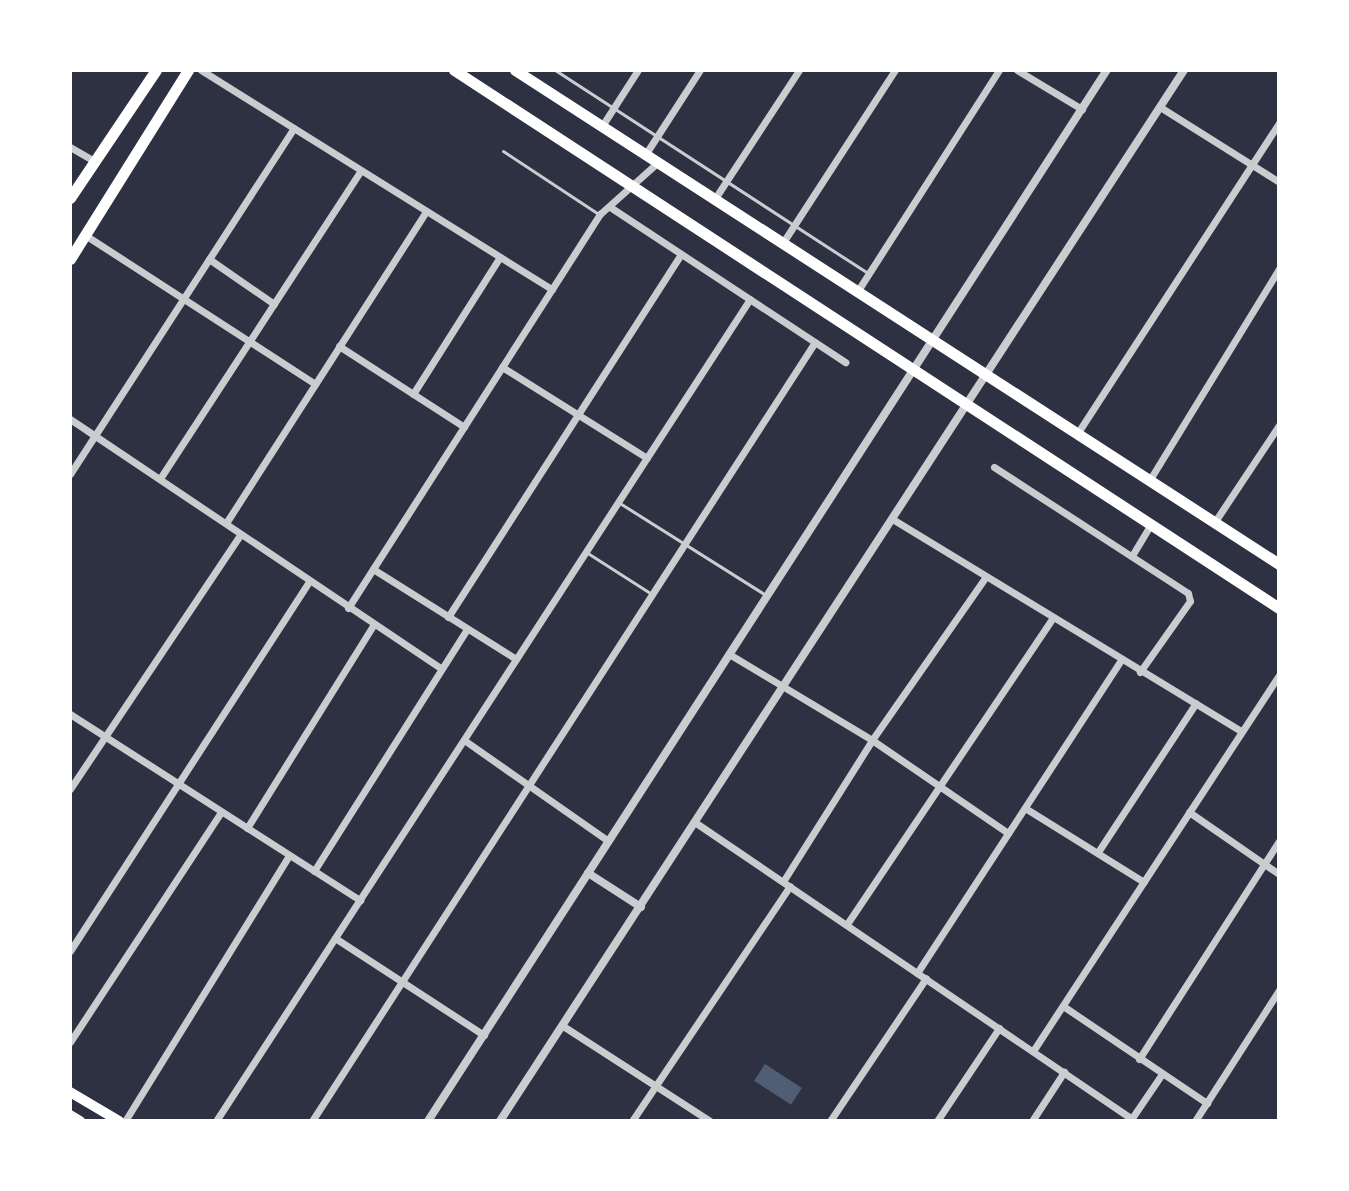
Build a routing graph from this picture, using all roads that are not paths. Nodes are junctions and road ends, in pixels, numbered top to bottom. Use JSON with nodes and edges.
{"nodes":[{"id":1,"x":156,"y":70,"type":"edge"},
{"id":2,"x":188,"y":70,"type":"edge"},
{"id":3,"x":201,"y":70,"type":"edge"},
{"id":4,"x":454,"y":70,"type":"edge"},
{"id":5,"x":515,"y":70,"type":"edge"},
{"id":6,"x":555,"y":70,"type":"edge"},
{"id":7,"x":638,"y":70,"type":"edge"},
{"id":8,"x":700,"y":70,"type":"edge"},
{"id":9,"x":799,"y":70,"type":"edge"},
{"id":10,"x":895,"y":70,"type":"edge"},
{"id":11,"x":999,"y":70,"type":"edge"},
{"id":12,"x":1017,"y":70,"type":"edge"},
{"id":13,"x":1107,"y":70,"type":"edge"},
{"id":14,"x":1184,"y":70,"type":"edge"},
{"id":15,"x":528,"y":74,"type":"edge"},
{"id":16,"x":1160,"y":107,"type":"junction"},
{"id":17,"x":613,"y":108,"type":"junction"},
{"id":18,"x":1082,"y":109,"type":"junction"},
{"id":19,"x":1279,"y":123,"type":"edge"},
{"id":20,"x":602,"y":126,"type":"junction"},
{"id":21,"x":294,"y":128,"type":"junction"},
{"id":22,"x":658,"y":135,"type":"junction"},
{"id":23,"x":70,"y":147,"type":"edge"},
{"id":24,"x":503,"y":151,"type":"dead end"},
{"id":25,"x":645,"y":156,"type":"junction"},
{"id":26,"x":94,"y":161,"type":"junction"},
{"id":27,"x":657,"y":163,"type":"junction"},
{"id":28,"x":1252,"y":165,"type":"junction"},
{"id":29,"x":361,"y":170,"type":"junction"},
{"id":30,"x":728,"y":179,"type":"junction"},
{"id":31,"x":1279,"y":182,"type":"edge"},
{"id":32,"x":630,"y":185,"type":"junction"},
{"id":33,"x":70,"y":198,"type":"edge"},
{"id":34,"x":714,"y":200,"type":"junction"},
{"id":35,"x":610,"y":207,"type":"junction"},
{"id":36,"x":426,"y":211,"type":"junction"},
{"id":37,"x":600,"y":214,"type":"junction"},
{"id":38,"x":794,"y":226,"type":"junction"},
{"id":39,"x":85,"y":235,"type":"junction"},
{"id":40,"x":782,"y":244,"type":"junction"},
{"id":41,"x":681,"y":254,"type":"junction"},
{"id":42,"x":500,"y":257,"type":"junction"},
{"id":43,"x":70,"y":259,"type":"edge"},
{"id":44,"x":209,"y":259,"type":"junction"},
{"id":45,"x":1279,"y":269,"type":"edge"},
{"id":46,"x":869,"y":274,"type":"junction"},
{"id":47,"x":552,"y":289,"type":"junction"},
{"id":48,"x":857,"y":292,"type":"junction"},
{"id":49,"x":183,"y":299,"type":"junction"},
{"id":50,"x":750,"y":299,"type":"junction"},
{"id":51,"x":274,"y":304,"type":"junction"},
{"id":52,"x":931,"y":340,"type":"junction"},
{"id":53,"x":249,"y":341,"type":"junction"},
{"id":54,"x":815,"y":342,"type":"junction"},
{"id":55,"x":339,"y":346,"type":"junction"},
{"id":56,"x":845,"y":362,"type":"dead end"},
{"id":57,"x":502,"y":367,"type":"junction"},
{"id":58,"x":912,"y":369,"type":"junction"},
{"id":59,"x":988,"y":376,"type":"junction"},
{"id":60,"x":315,"y":384,"type":"junction"},
{"id":61,"x":413,"y":394,"type":"junction"},
{"id":62,"x":969,"y":406,"type":"junction"},
{"id":63,"x":577,"y":415,"type":"junction"},
{"id":64,"x":70,"y":419,"type":"edge"},
{"id":65,"x":1279,"y":425,"type":"edge"},
{"id":66,"x":464,"y":427,"type":"junction"},
{"id":67,"x":1077,"y":434,"type":"junction"},
{"id":68,"x":95,"y":435,"type":"junction"},
{"id":69,"x":647,"y":458,"type":"junction"},
{"id":70,"x":994,"y":467,"type":"dead end"},
{"id":71,"x":70,"y":474,"type":"edge"},
{"id":72,"x":161,"y":477,"type":"junction"},
{"id":73,"x":1149,"y":481,"type":"junction"},
{"id":74,"x":618,"y":502,"type":"junction"},
{"id":75,"x":228,"y":520,"type":"junction"},
{"id":76,"x":894,"y":520,"type":"junction"},
{"id":77,"x":1214,"y":523,"type":"junction"},
{"id":78,"x":1151,"y":524,"type":"junction"},
{"id":79,"x":239,"y":537,"type":"junction"},
{"id":80,"x":684,"y":544,"type":"junction"},
{"id":81,"x":586,"y":552,"type":"junction"},
{"id":82,"x":1133,"y":554,"type":"junction"},
{"id":83,"x":1279,"y":564,"type":"edge"},
{"id":84,"x":373,"y":569,"type":"junction"},
{"id":85,"x":985,"y":578,"type":"junction"},
{"id":86,"x":309,"y":582,"type":"junction"},
{"id":87,"x":652,"y":594,"type":"junction"},
{"id":88,"x":766,"y":595,"type":"junction"},
{"id":89,"x":348,"y":608,"type":"junction"},
{"id":90,"x":1279,"y":608,"type":"edge"},
{"id":91,"x":448,"y":617,"type":"junction"},
{"id":92,"x":1051,"y":620,"type":"junction"},
{"id":93,"x":374,"y":624,"type":"junction"},
{"id":94,"x":467,"y":629,"type":"junction"},
{"id":95,"x":729,"y":654,"type":"junction"},
{"id":96,"x":516,"y":659,"type":"junction"},
{"id":97,"x":1120,"y":662,"type":"junction"},
{"id":98,"x":441,"y":668,"type":"junction"},
{"id":99,"x":1140,"y":672,"type":"junction"},
{"id":100,"x":1279,"y":675,"type":"edge"},
{"id":101,"x":784,"y":688,"type":"junction"},
{"id":102,"x":1196,"y":703,"type":"junction"},
{"id":103,"x":70,"y":714,"type":"edge"},
{"id":104,"x":1241,"y":731,"type":"junction"},
{"id":105,"x":105,"y":737,"type":"junction"},
{"id":106,"x":464,"y":740,"type":"junction"},
{"id":107,"x":872,"y":740,"type":"junction"},
{"id":108,"x":178,"y":784,"type":"junction"},
{"id":109,"x":528,"y":785,"type":"junction"},
{"id":110,"x":943,"y":788,"type":"junction"},
{"id":111,"x":70,"y":789,"type":"edge"},
{"id":112,"x":1025,"y":808,"type":"junction"},
{"id":113,"x":221,"y":812,"type":"junction"},
{"id":114,"x":1189,"y":812,"type":"junction"},
{"id":115,"x":696,"y":823,"type":"junction"},
{"id":116,"x":247,"y":828,"type":"junction"},
{"id":117,"x":1008,"y":833,"type":"junction"},
{"id":118,"x":608,"y":841,"type":"junction"},
{"id":119,"x":1279,"y":841,"type":"edge"},
{"id":120,"x":1098,"y":852,"type":"junction"},
{"id":121,"x":289,"y":855,"type":"junction"},
{"id":122,"x":1265,"y":864,"type":"junction"},
{"id":123,"x":314,"y":871,"type":"junction"},
{"id":124,"x":588,"y":873,"type":"junction"},
{"id":125,"x":1279,"y":874,"type":"edge"},
{"id":126,"x":1144,"y":882,"type":"junction"},
{"id":127,"x":787,"y":883,"type":"junction"},
{"id":128,"x":360,"y":900,"type":"junction"},
{"id":129,"x":641,"y":907,"type":"junction"},
{"id":130,"x":847,"y":924,"type":"junction"},
{"id":131,"x":335,"y":938,"type":"junction"},
{"id":132,"x":70,"y":951,"type":"edge"},
{"id":133,"x":917,"y":973,"type":"junction"},
{"id":134,"x":926,"y":978,"type":"junction"},
{"id":135,"x":402,"y":980,"type":"junction"},
{"id":136,"x":1279,"y":990,"type":"edge"},
{"id":137,"x":1063,"y":1006,"type":"junction"},
{"id":138,"x":563,"y":1026,"type":"junction"},
{"id":139,"x":999,"y":1028,"type":"junction"},
{"id":140,"x":484,"y":1035,"type":"junction"},
{"id":141,"x":70,"y":1042,"type":"edge"},
{"id":142,"x":1033,"y":1051,"type":"junction"},
{"id":143,"x":1139,"y":1059,"type":"junction"},
{"id":144,"x":1064,"y":1072,"type":"junction"},
{"id":145,"x":1162,"y":1074,"type":"junction"},
{"id":146,"x":656,"y":1085,"type":"junction"},
{"id":147,"x":70,"y":1092,"type":"edge"},
{"id":148,"x":1207,"y":1103,"type":"junction"},
{"id":149,"x":70,"y":1115,"type":"edge"},
{"id":150,"x":1131,"y":1120,"type":"edge"},
{"id":151,"x":80,"y":1121,"type":"edge"},
{"id":152,"x":119,"y":1121,"type":"edge"},
{"id":153,"x":125,"y":1121,"type":"edge"},
{"id":154,"x":216,"y":1121,"type":"edge"},
{"id":155,"x":312,"y":1121,"type":"edge"},
{"id":156,"x":428,"y":1121,"type":"edge"},
{"id":157,"x":500,"y":1121,"type":"edge"},
{"id":158,"x":632,"y":1121,"type":"edge"},
{"id":159,"x":710,"y":1121,"type":"edge"},
{"id":160,"x":830,"y":1121,"type":"edge"},
{"id":161,"x":937,"y":1121,"type":"edge"},
{"id":162,"x":1032,"y":1121,"type":"edge"},
{"id":163,"x":1195,"y":1121,"type":"edge"}],
"edges":[{"from":1,"to":26,"type":"main road"},
{"from":2,"to":39,"type":"main road"},
{"from":3,"to":21,"type":"street"},
{"from":4,"to":32,"type":"main road"},
{"from":5,"to":15,"type":"main road"},
{"from":6,"to":17,"type":"lane"},
{"from":7,"to":17,"type":"street"},
{"from":8,"to":22,"type":"street"},
{"from":9,"to":30,"type":"street"},
{"from":10,"to":38,"type":"street"},
{"from":11,"to":46,"type":"street"},
{"from":12,"to":18,"type":"street"},
{"from":13,"to":18,"type":"street"},
{"from":14,"to":16,"type":"street"},
{"from":15,"to":20,"type":"main road"},
{"from":16,"to":28,"type":"street"},
{"from":16,"to":59,"type":"street"},
{"from":17,"to":20,"type":"street"},
{"from":17,"to":22,"type":"lane"},
{"from":18,"to":52,"type":"street"},
{"from":19,"to":28,"type":"street"},
{"from":20,"to":25,"type":"main road"},
{"from":21,"to":29,"type":"street"},
{"from":21,"to":44,"type":"street"},
{"from":22,"to":25,"type":"street"},
{"from":22,"to":30,"type":"lane"},
{"from":23,"to":26,"type":"street"},
{"from":24,"to":37,"type":"lane"},
{"from":25,"to":27,"type":"main road"},
{"from":26,"to":33,"type":"main road"},
{"from":27,"to":32,"type":"street"},
{"from":27,"to":34,"type":"main road"},
{"from":28,"to":31,"type":"street"},
{"from":28,"to":67,"type":"street"},
{"from":29,"to":36,"type":"street"},
{"from":29,"to":51,"type":"street"},
{"from":30,"to":34,"type":"street"},
{"from":30,"to":38,"type":"lane"},
{"from":32,"to":35,"type":"street"},
{"from":32,"to":58,"type":"main road"},
{"from":34,"to":40,"type":"main road"},
{"from":35,"to":37,"type":"street"},
{"from":35,"to":41,"type":"street"},
{"from":36,"to":42,"type":"street"},
{"from":36,"to":55,"type":"street"},
{"from":37,"to":47,"type":"street"},
{"from":38,"to":40,"type":"street"},
{"from":38,"to":46,"type":"lane"},
{"from":39,"to":43,"type":"main road"},
{"from":39,"to":49,"type":"street"},
{"from":40,"to":48,"type":"main road"},
{"from":41,"to":50,"type":"street"},
{"from":41,"to":63,"type":"street"},
{"from":42,"to":47,"type":"street"},
{"from":42,"to":61,"type":"street"},
{"from":44,"to":49,"type":"street"},
{"from":44,"to":51,"type":"street"},
{"from":45,"to":73,"type":"street"},
{"from":46,"to":48,"type":"street"},
{"from":47,"to":57,"type":"street"},
{"from":48,"to":52,"type":"main road"},
{"from":49,"to":53,"type":"street"},
{"from":49,"to":68,"type":"street"},
{"from":50,"to":54,"type":"street"},
{"from":50,"to":69,"type":"street"},
{"from":51,"to":53,"type":"street"},
{"from":52,"to":58,"type":"street"},
{"from":52,"to":59,"type":"main road"},
{"from":53,"to":60,"type":"street"},
{"from":53,"to":72,"type":"street"},
{"from":54,"to":56,"type":"street"},
{"from":54,"to":80,"type":"street"},
{"from":55,"to":60,"type":"street"},
{"from":55,"to":61,"type":"street"},
{"from":57,"to":63,"type":"street"},
{"from":57,"to":66,"type":"street"},
{"from":58,"to":62,"type":"main road"},
{"from":58,"to":88,"type":"street"},
{"from":59,"to":62,"type":"street"},
{"from":59,"to":67,"type":"main road"},
{"from":60,"to":75,"type":"street"},
{"from":61,"to":66,"type":"street"},
{"from":62,"to":76,"type":"street"},
{"from":62,"to":78,"type":"main road"},
{"from":63,"to":69,"type":"street"},
{"from":63,"to":91,"type":"street"},
{"from":64,"to":68,"type":"street"},
{"from":65,"to":77,"type":"street"},
{"from":66,"to":84,"type":"street"},
{"from":67,"to":73,"type":"main road"},
{"from":68,"to":71,"type":"street"},
{"from":68,"to":72,"type":"street"},
{"from":69,"to":74,"type":"street"},
{"from":70,"to":82,"type":"street"},
{"from":72,"to":75,"type":"street"},
{"from":73,"to":77,"type":"main road"},
{"from":74,"to":80,"type":"lane"},
{"from":74,"to":81,"type":"street"},
{"from":75,"to":79,"type":"street"},
{"from":76,"to":85,"type":"street"},
{"from":76,"to":101,"type":"street"},
{"from":77,"to":83,"type":"main road"},
{"from":78,"to":82,"type":"street"},
{"from":78,"to":90,"type":"main road"},
{"from":79,"to":86,"type":"street"},
{"from":79,"to":105,"type":"street"},
{"from":80,"to":87,"type":"street"},
{"from":80,"to":88,"type":"lane"},
{"from":81,"to":87,"type":"lane"},
{"from":81,"to":96,"type":"street"},
{"from":82,"to":99,"type":"street"},
{"from":84,"to":89,"type":"street"},
{"from":84,"to":91,"type":"street"},
{"from":85,"to":92,"type":"street"},
{"from":85,"to":107,"type":"street"},
{"from":86,"to":89,"type":"street"},
{"from":86,"to":108,"type":"street"},
{"from":87,"to":109,"type":"street"},
{"from":88,"to":95,"type":"street"},
{"from":89,"to":93,"type":"street"},
{"from":91,"to":94,"type":"street"},
{"from":92,"to":97,"type":"street"},
{"from":92,"to":110,"type":"street"},
{"from":93,"to":98,"type":"street"},
{"from":93,"to":116,"type":"street"},
{"from":94,"to":96,"type":"street"},
{"from":94,"to":98,"type":"street"},
{"from":95,"to":101,"type":"street"},
{"from":95,"to":118,"type":"street"},
{"from":96,"to":106,"type":"street"},
{"from":97,"to":99,"type":"street"},
{"from":97,"to":112,"type":"street"},
{"from":98,"to":123,"type":"street"},
{"from":99,"to":102,"type":"street"},
{"from":100,"to":104,"type":"street"},
{"from":101,"to":107,"type":"street"},
{"from":101,"to":115,"type":"street"},
{"from":102,"to":104,"type":"street"},
{"from":102,"to":120,"type":"street"},
{"from":103,"to":105,"type":"street"},
{"from":104,"to":114,"type":"street"},
{"from":105,"to":108,"type":"street"},
{"from":105,"to":111,"type":"street"},
{"from":106,"to":109,"type":"street"},
{"from":106,"to":128,"type":"street"},
{"from":107,"to":110,"type":"street"},
{"from":107,"to":127,"type":"street"},
{"from":108,"to":113,"type":"street"},
{"from":108,"to":132,"type":"street"},
{"from":109,"to":118,"type":"street"},
{"from":109,"to":135,"type":"street"},
{"from":110,"to":117,"type":"street"},
{"from":110,"to":130,"type":"street"},
{"from":112,"to":117,"type":"street"},
{"from":112,"to":120,"type":"street"},
{"from":113,"to":116,"type":"street"},
{"from":113,"to":141,"type":"street"},
{"from":114,"to":122,"type":"street"},
{"from":114,"to":126,"type":"street"},
{"from":115,"to":127,"type":"street"},
{"from":115,"to":129,"type":"street"},
{"from":116,"to":121,"type":"street"},
{"from":117,"to":133,"type":"street"},
{"from":118,"to":124,"type":"street"},
{"from":119,"to":122,"type":"street"},
{"from":120,"to":126,"type":"street"},
{"from":121,"to":123,"type":"street"},
{"from":121,"to":153,"type":"street"},
{"from":122,"to":125,"type":"street"},
{"from":122,"to":143,"type":"street"},
{"from":123,"to":128,"type":"street"},
{"from":124,"to":129,"type":"street"},
{"from":124,"to":140,"type":"street"},
{"from":126,"to":137,"type":"street"},
{"from":127,"to":130,"type":"street"},
{"from":127,"to":146,"type":"street"},
{"from":128,"to":131,"type":"street"},
{"from":129,"to":138,"type":"street"},
{"from":130,"to":133,"type":"street"},
{"from":131,"to":135,"type":"street"},
{"from":131,"to":154,"type":"street"},
{"from":133,"to":134,"type":"street"},
{"from":134,"to":139,"type":"street"},
{"from":134,"to":160,"type":"street"},
{"from":135,"to":140,"type":"street"},
{"from":135,"to":155,"type":"street"},
{"from":136,"to":148,"type":"street"},
{"from":137,"to":142,"type":"street"},
{"from":137,"to":143,"type":"street"},
{"from":138,"to":146,"type":"street"},
{"from":138,"to":157,"type":"street"},
{"from":139,"to":142,"type":"street"},
{"from":139,"to":161,"type":"street"},
{"from":140,"to":156,"type":"street"},
{"from":142,"to":144,"type":"street"},
{"from":143,"to":145,"type":"street"},
{"from":144,"to":150,"type":"street"},
{"from":144,"to":162,"type":"street"},
{"from":145,"to":148,"type":"street"},
{"from":145,"to":150,"type":"street"},
{"from":146,"to":158,"type":"street"},
{"from":146,"to":159,"type":"street"},
{"from":147,"to":152,"type":"main road"},
{"from":148,"to":163,"type":"street"},
{"from":149,"to":151,"type":"main road"}]}
